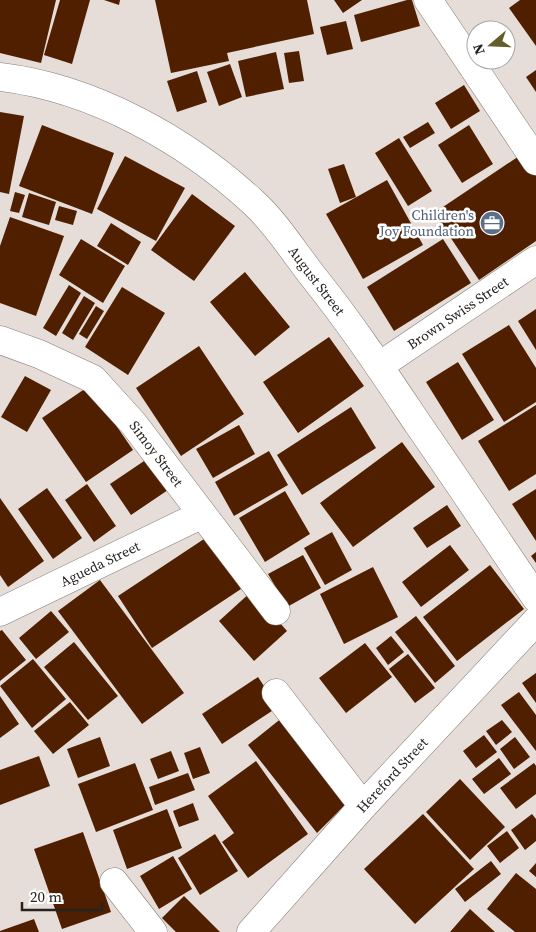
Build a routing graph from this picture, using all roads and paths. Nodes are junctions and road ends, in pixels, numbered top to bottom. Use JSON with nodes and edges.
{"nodes":[{"id":1,"x":428,"y":0,"type":"edge"},
{"id":2,"x":0,"y":77,"type":"edge"},
{"id":3,"x":536,"y":161,"type":"edge"},
{"id":4,"x":536,"y":260,"type":"edge"},
{"id":5,"x":0,"y":340,"type":"edge"},
{"id":6,"x":379,"y":366,"type":"junction"},
{"id":7,"x":202,"y":515,"type":"junction"},
{"id":8,"x":536,"y":598,"type":"edge"},
{"id":9,"x":276,"y":611,"type":"dead end"},
{"id":10,"x":0,"y":612,"type":"edge"},
{"id":11,"x":536,"y":621,"type":"edge"},
{"id":12,"x":276,"y":693,"type":"dead end"},
{"id":13,"x":363,"y":806,"type":"junction"},
{"id":14,"x":114,"y":882,"type":"dead end"},
{"id":15,"x":153,"y":932,"type":"edge"},
{"id":16,"x":251,"y":932,"type":"edge"}],
"edges":[{"from":1,"to":3,"type":"street"},
{"from":2,"to":6,"type":"street","name":"August Street"},
{"from":4,"to":6,"type":"street","name":"Brown Swiss Street"},
{"from":5,"to":7,"type":"street","name":"Simoy Street"},
{"from":6,"to":8,"type":"street","name":"August Street"},
{"from":7,"to":9,"type":"street","name":"Simoy Street"},
{"from":7,"to":10,"type":"street","name":"Agueda Street"},
{"from":11,"to":13,"type":"street","name":"Hereford Street"},
{"from":12,"to":13,"type":"street"},
{"from":13,"to":16,"type":"street","name":"Hereford Street"},
{"from":14,"to":15,"type":"street"}]}
